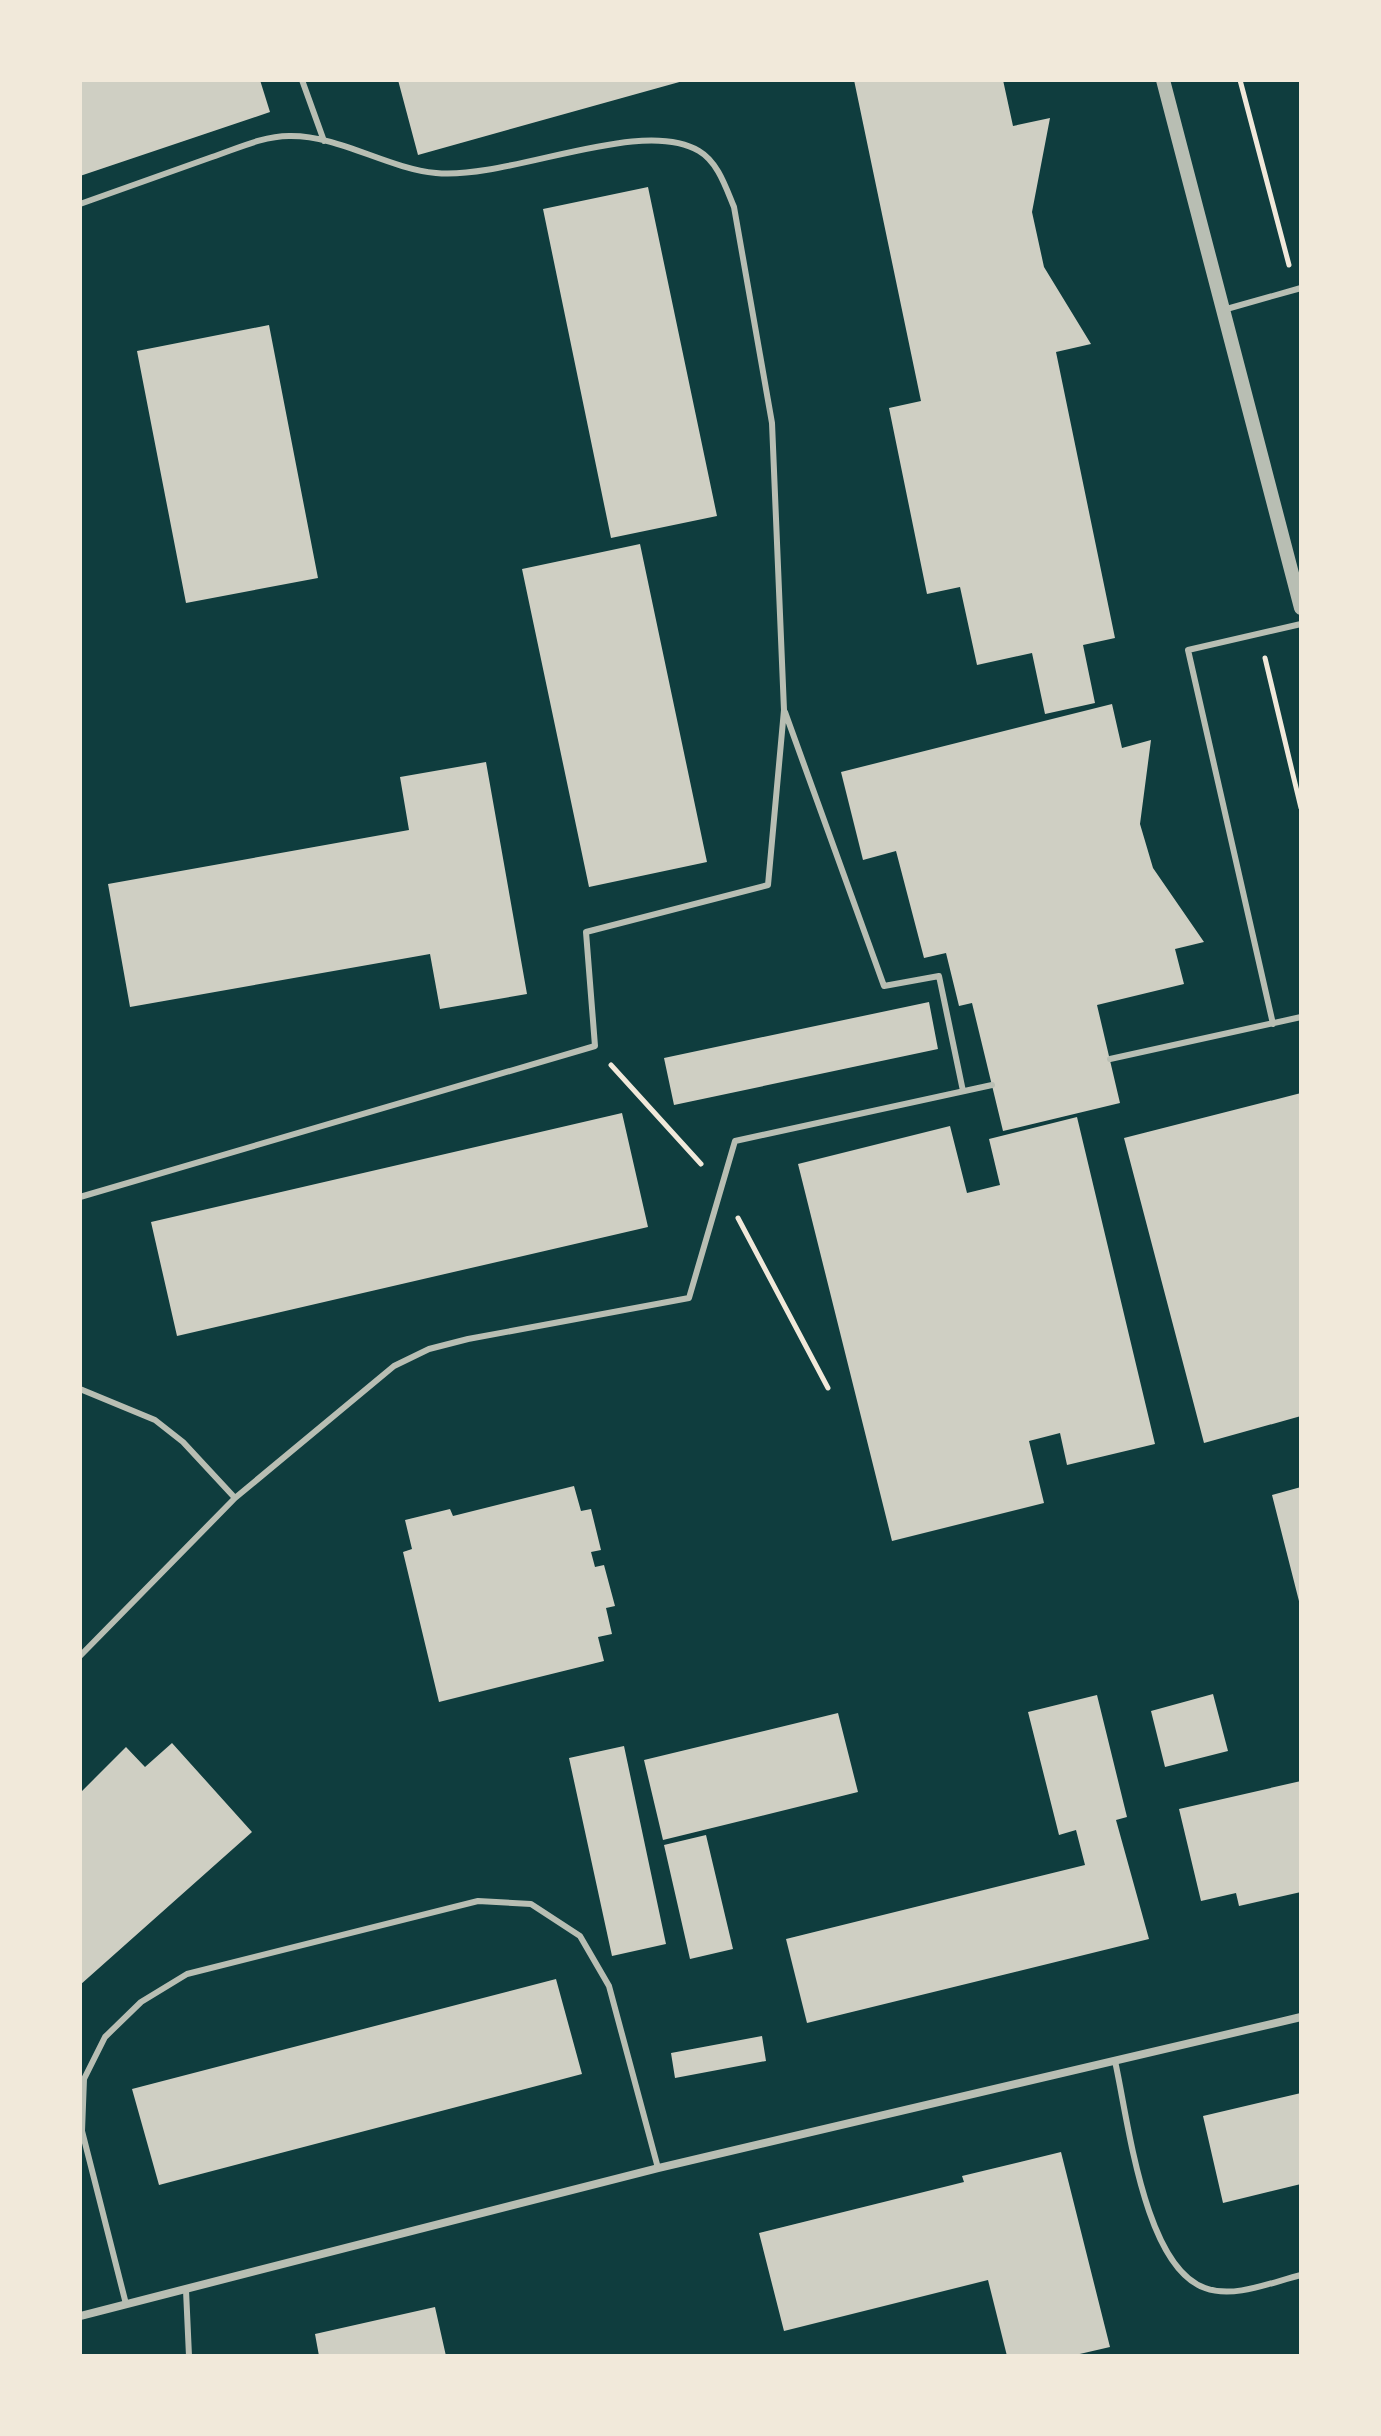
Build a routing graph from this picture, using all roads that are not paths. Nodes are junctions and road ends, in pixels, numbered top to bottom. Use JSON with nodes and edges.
{"nodes":[{"id":1,"x":302,"y":80,"type":"edge"},
{"id":2,"x":1163,"y":80,"type":"edge"},
{"id":3,"x":324,"y":141,"type":"junction"},
{"id":4,"x":80,"y":204,"type":"edge"},
{"id":5,"x":1298,"y":289,"type":"edge"},
{"id":6,"x":1223,"y":310,"type":"junction"},
{"id":7,"x":1301,"y":608,"type":"edge"},
{"id":8,"x":1301,"y":624,"type":"edge"},
{"id":9,"x":784,"y":710,"type":"junction"},
{"id":10,"x":1301,"y":1017,"type":"edge"},
{"id":11,"x":1273,"y":1024,"type":"junction"},
{"id":12,"x":1110,"y":1059,"type":"dead end"},
{"id":13,"x":992,"y":1085,"type":"dead end"},
{"id":14,"x":963,"y":1091,"type":"junction"},
{"id":15,"x":80,"y":1197,"type":"edge"},
{"id":16,"x":80,"y":1389,"type":"edge"},
{"id":17,"x":235,"y":1498,"type":"junction"},
{"id":18,"x":80,"y":1656,"type":"edge"},
{"id":19,"x":1301,"y":2017,"type":"edge"},
{"id":20,"x":1115,"y":2061,"type":"junction"},
{"id":21,"x":658,"y":2168,"type":"junction"},
{"id":22,"x":1301,"y":2275,"type":"edge"},
{"id":23,"x":186,"y":2290,"type":"junction"},
{"id":24,"x":126,"y":2304,"type":"junction"},
{"id":25,"x":80,"y":2316,"type":"edge"},
{"id":26,"x":189,"y":2356,"type":"edge"}],
"edges":[{"from":1,"to":3,"type":"lane"},
{"from":2,"to":6,"type":"street"},
{"from":3,"to":4,"type":"lane"},
{"from":3,"to":9,"type":"lane"},
{"from":5,"to":6,"type":"lane"},
{"from":6,"to":7,"type":"street"},
{"from":8,"to":11,"type":"lane"},
{"from":9,"to":14,"type":"lane"},
{"from":9,"to":15,"type":"lane"},
{"from":10,"to":11,"type":"lane"},
{"from":11,"to":12,"type":"lane"},
{"from":13,"to":14,"type":"lane"},
{"from":14,"to":17,"type":"lane"},
{"from":16,"to":17,"type":"lane"},
{"from":17,"to":18,"type":"lane"},
{"from":19,"to":20,"type":"street"},
{"from":20,"to":21,"type":"street"},
{"from":20,"to":22,"type":"lane"},
{"from":21,"to":23,"type":"street"},
{"from":21,"to":24,"type":"lane"},
{"from":23,"to":24,"type":"street"},
{"from":23,"to":26,"type":"lane"},
{"from":24,"to":25,"type":"street"}]}
